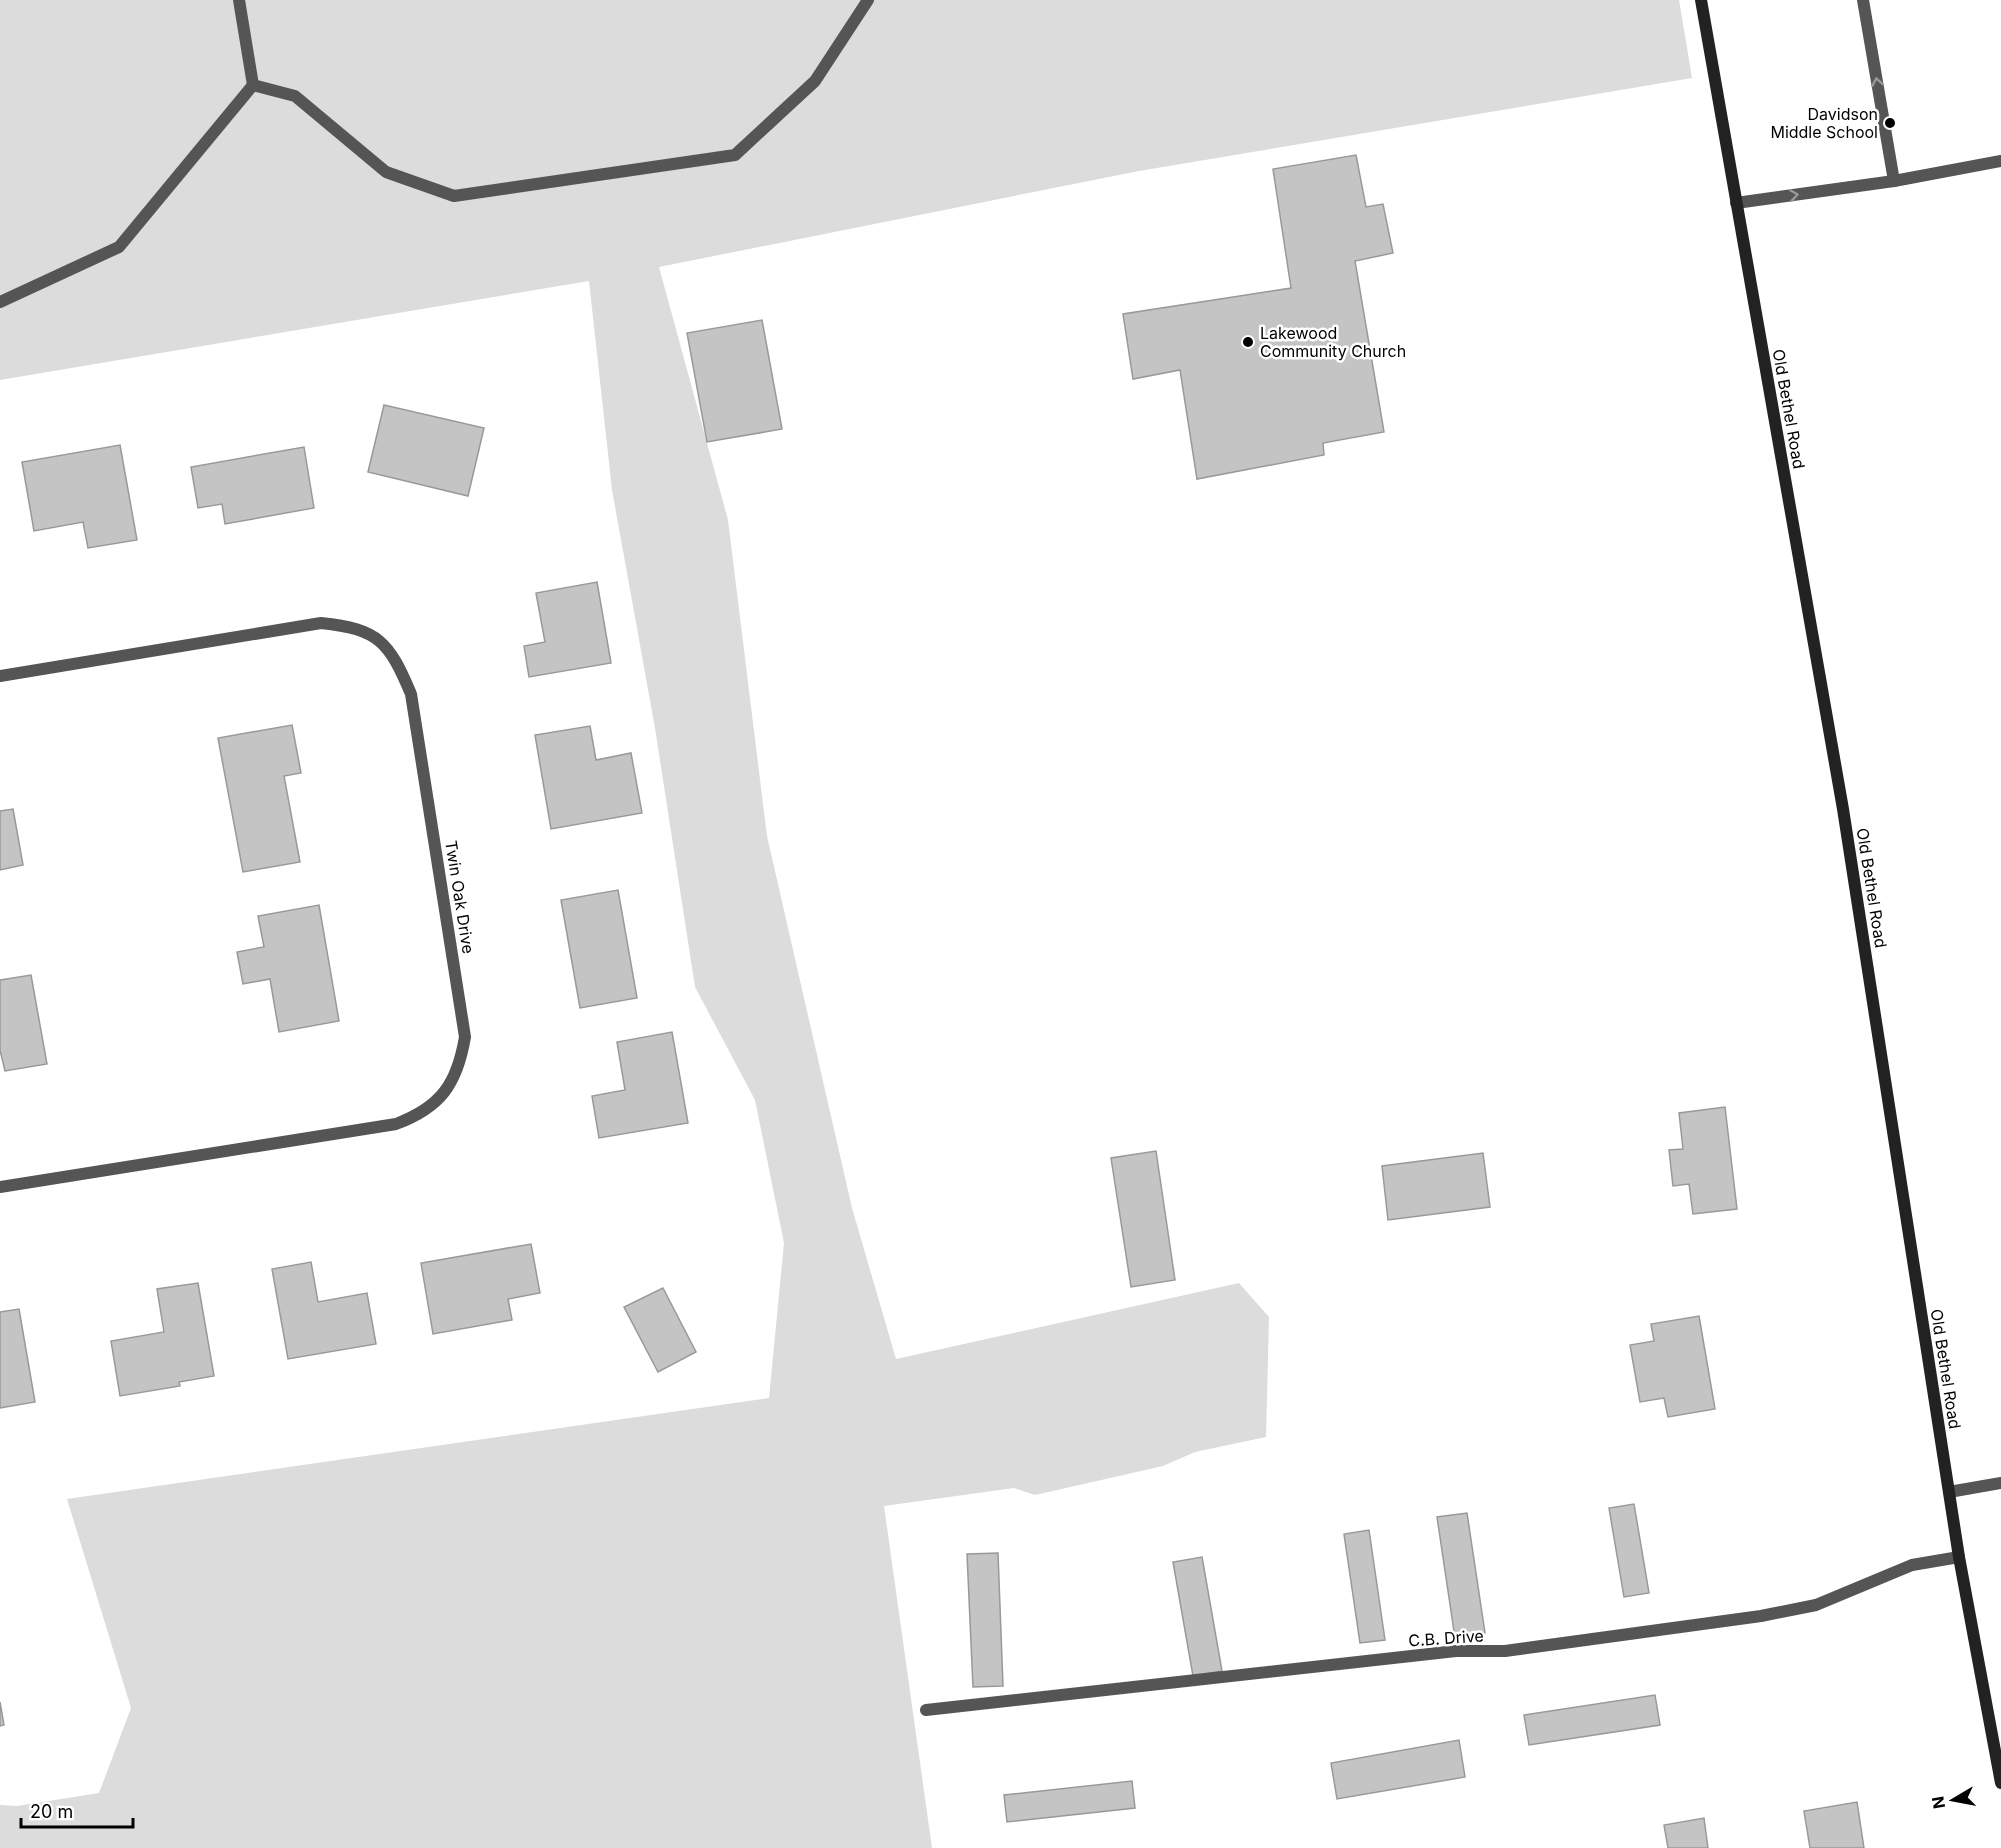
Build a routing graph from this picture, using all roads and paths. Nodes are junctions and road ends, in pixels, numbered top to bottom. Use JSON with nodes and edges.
{"nodes":[{"id":1,"x":239,"y":0,"type":"edge"},
{"id":2,"x":868,"y":0,"type":"edge"},
{"id":3,"x":1701,"y":0,"type":"edge"},
{"id":4,"x":1863,"y":0,"type":"edge"},
{"id":5,"x":253,"y":85,"type":"junction"},
{"id":6,"x":2001,"y":161,"type":"edge"},
{"id":7,"x":1894,"y":181,"type":"junction"},
{"id":8,"x":1736,"y":203,"type":"junction"},
{"id":9,"x":0,"y":302,"type":"edge"},
{"id":10,"x":0,"y":676,"type":"edge"},
{"id":11,"x":0,"y":1187,"type":"edge"},
{"id":12,"x":2001,"y":1483,"type":"edge"},
{"id":13,"x":1949,"y":1492,"type":"junction"},
{"id":14,"x":1959,"y":1557,"type":"junction"},
{"id":15,"x":926,"y":1710,"type":"dead end"},
{"id":16,"x":2001,"y":1783,"type":"edge"}],
"edges":[{"from":1,"to":5,"type":"street"},
{"from":2,"to":5,"type":"street"},
{"from":3,"to":8,"type":"street","name":"Old Bethel Road"},
{"from":7,"to":4,"type":"street","one_way":true},
{"from":5,"to":9,"type":"street"},
{"from":6,"to":7,"type":"street"},
{"from":8,"to":7,"type":"street","one_way":true},
{"from":8,"to":13,"type":"street","name":"Old Bethel Road"},
{"from":10,"to":11,"type":"street","name":"Twin Oak Drive"},
{"from":12,"to":13,"type":"street"},
{"from":13,"to":14,"type":"street","name":"Old Bethel Road"},
{"from":14,"to":15,"type":"street","name":"C.B. Drive"},
{"from":14,"to":16,"type":"street","name":"Old Bethel Road"}]}
